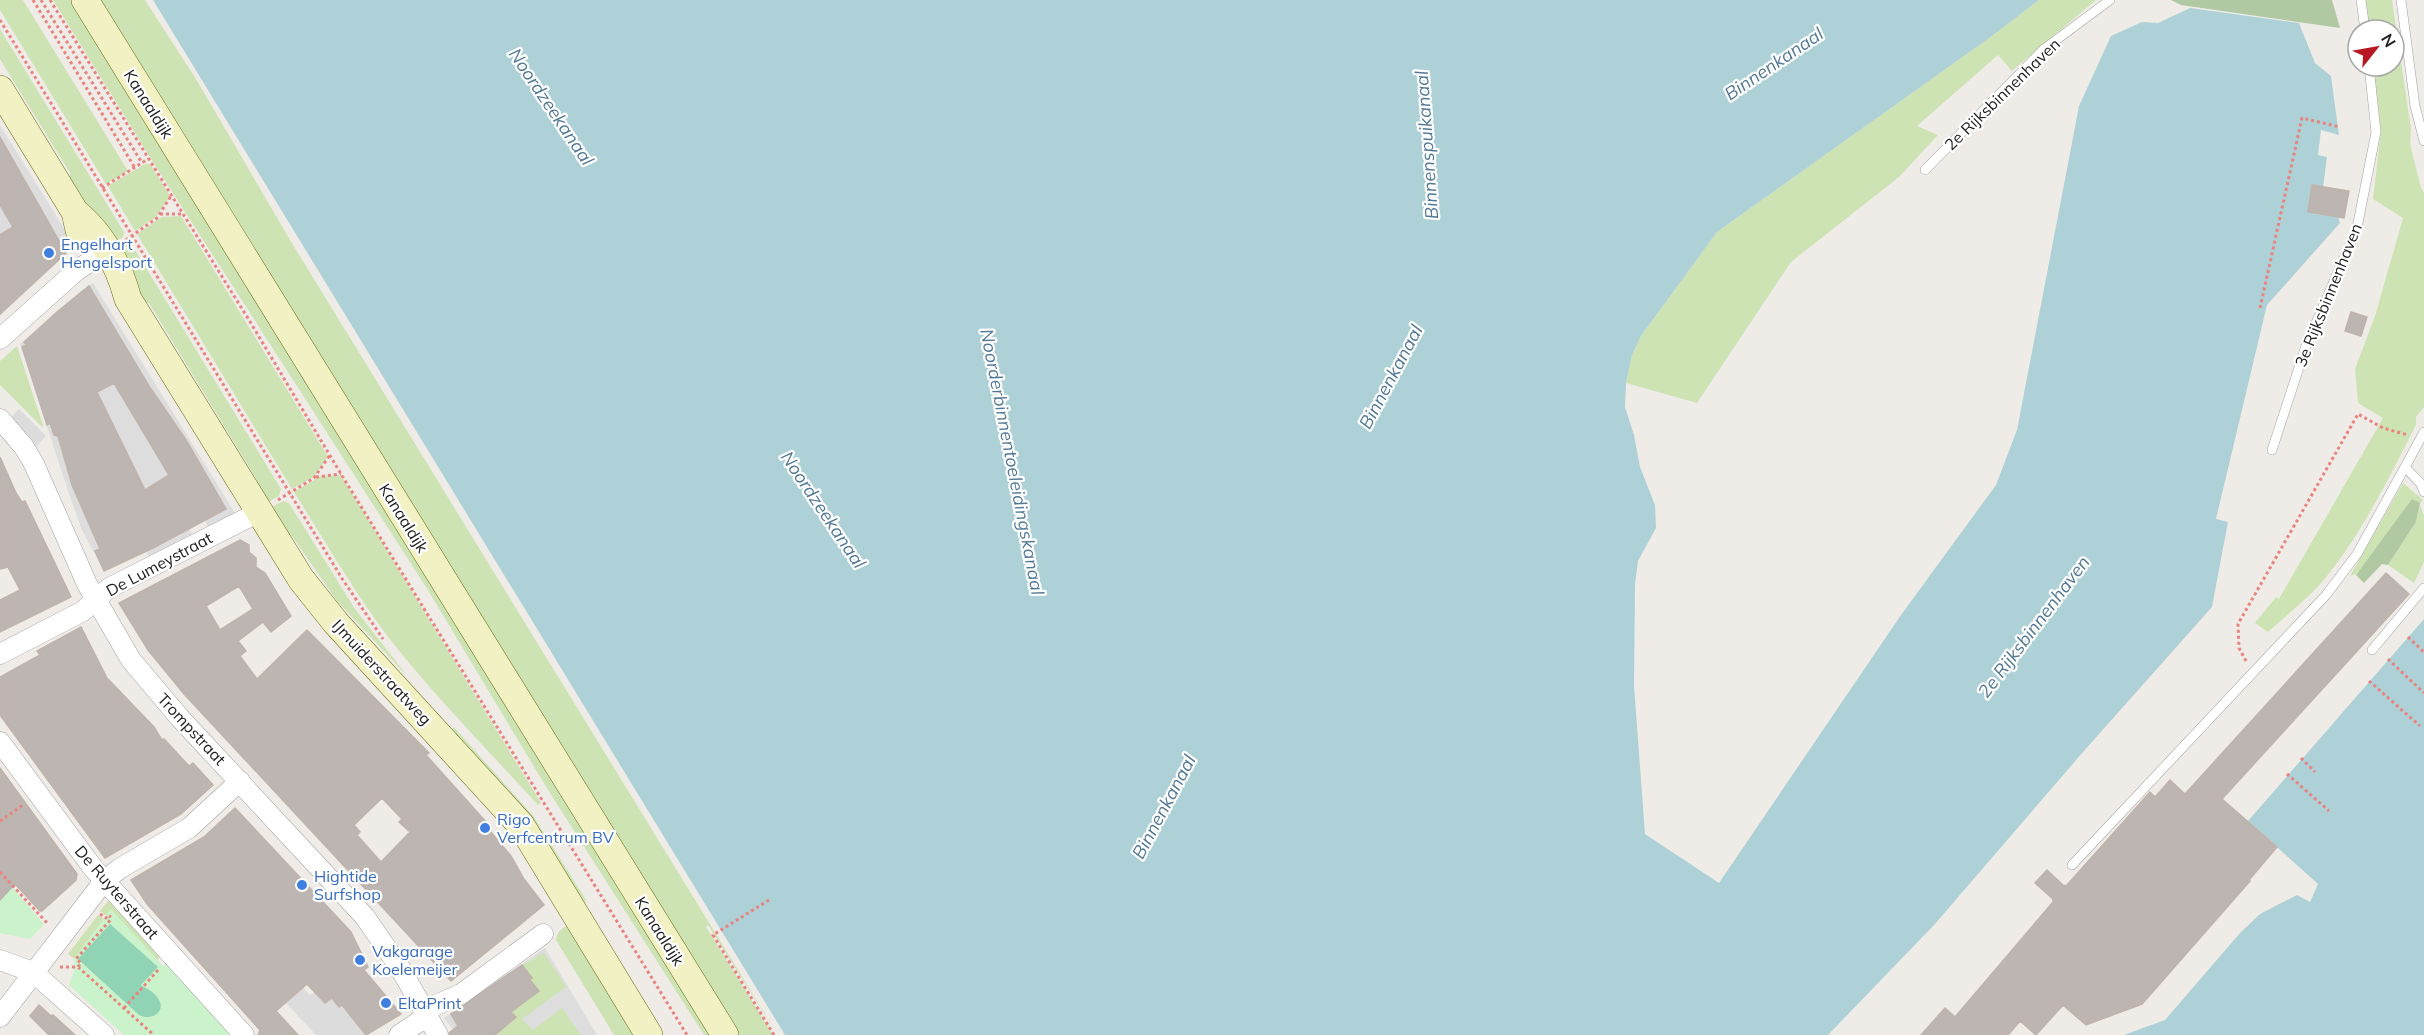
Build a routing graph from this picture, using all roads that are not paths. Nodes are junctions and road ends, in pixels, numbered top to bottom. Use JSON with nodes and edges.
{"nodes":[{"id":1,"x":85,"y":0,"type":"edge"},
{"id":2,"x":2110,"y":0,"type":"edge"},
{"id":3,"x":2361,"y":0,"type":"edge"},
{"id":4,"x":2401,"y":0,"type":"edge"},
{"id":5,"x":2363,"y":18,"type":"edge"},
{"id":6,"x":2370,"y":78,"type":"edge"},
{"id":7,"x":0,"y":90,"type":"edge"},
{"id":8,"x":2424,"y":141,"type":"edge"},
{"id":9,"x":1925,"y":170,"type":"dead end"},
{"id":10,"x":75,"y":212,"type":"junction"},
{"id":11,"x":94,"y":259,"type":"junction"},
{"id":12,"x":128,"y":299,"type":"junction"},
{"id":13,"x":0,"y":339,"type":"edge"},
{"id":14,"x":0,"y":418,"type":"edge"},
{"id":15,"x":2422,"y":436,"type":"edge"},
{"id":16,"x":2272,"y":450,"type":"dead end"},
{"id":17,"x":2405,"y":467,"type":"junction"},
{"id":18,"x":2424,"y":492,"type":"edge"},
{"id":19,"x":259,"y":512,"type":"junction"},
{"id":20,"x":2424,"y":588,"type":"edge"},
{"id":21,"x":95,"y":601,"type":"junction"},
{"id":22,"x":2372,"y":650,"type":"dead end"},
{"id":23,"x":0,"y":654,"type":"edge"},
{"id":24,"x":0,"y":742,"type":"edge"},
{"id":25,"x":240,"y":781,"type":"junction"},
{"id":26,"x":2072,"y":865,"type":"dead end"},
{"id":27,"x":104,"y":881,"type":"junction"},
{"id":28,"x":543,"y":934,"type":"dead end"},
{"id":29,"x":0,"y":960,"type":"edge"},
{"id":30,"x":38,"y":965,"type":"junction"},
{"id":31,"x":424,"y":1013,"type":"junction"},
{"id":32,"x":0,"y":1017,"type":"edge"},
{"id":33,"x":104,"y":1035,"type":"edge"},
{"id":34,"x":243,"y":1035,"type":"edge"},
{"id":35,"x":399,"y":1035,"type":"edge"},
{"id":36,"x":438,"y":1035,"type":"edge"},
{"id":37,"x":649,"y":1035,"type":"edge"},
{"id":38,"x":725,"y":1035,"type":"edge"}],
"edges":[{"from":1,"to":38,"type":"street","name":"Kanaaldijk"},
{"from":2,"to":9,"type":"lane","name":"2e Rijksbinnenhaven"},
{"from":3,"to":5,"type":"lane"},
{"from":4,"to":8,"type":"lane"},
{"from":6,"to":16,"type":"lane","name":"3e Rijksbinnenhaven"},
{"from":7,"to":10,"type":"street","name":"IJmuiderstraatweg"},
{"from":10,"to":11,"type":"street","name":"IJmuiderstraatweg"},
{"from":10,"to":12,"type":"street","name":"IJmuiderstraatweg"},
{"from":11,"to":12,"type":"street","name":"IJmuiderstraatweg"},
{"from":11,"to":13,"type":"street"},
{"from":12,"to":19,"type":"street","name":"IJmuiderstraatweg"},
{"from":14,"to":21,"type":"street","name":"Trompstraat"},
{"from":15,"to":17,"type":"lane"},
{"from":17,"to":18,"type":"lane"},
{"from":17,"to":26,"type":"lane"},
{"from":19,"to":21,"type":"street","name":"De Lumeystraat"},
{"from":19,"to":37,"type":"street","name":"IJmuiderstraatweg"},
{"from":20,"to":22,"type":"lane"},
{"from":21,"to":23,"type":"street","name":"De Lumeystraat"},
{"from":21,"to":25,"type":"street","name":"Trompstraat"},
{"from":24,"to":27,"type":"street","name":"De Ruyterstraat"},
{"from":25,"to":27,"type":"street"},
{"from":25,"to":31,"type":"street","name":"Trompstraat"},
{"from":27,"to":30,"type":"street"},
{"from":27,"to":34,"type":"street","name":"De Ruyterstraat"},
{"from":28,"to":31,"type":"street"},
{"from":29,"to":30,"type":"street"},
{"from":30,"to":32,"type":"street"},
{"from":30,"to":33,"type":"street"},
{"from":31,"to":35,"type":"street"},
{"from":31,"to":36,"type":"street","name":"Trompstraat"}]}
